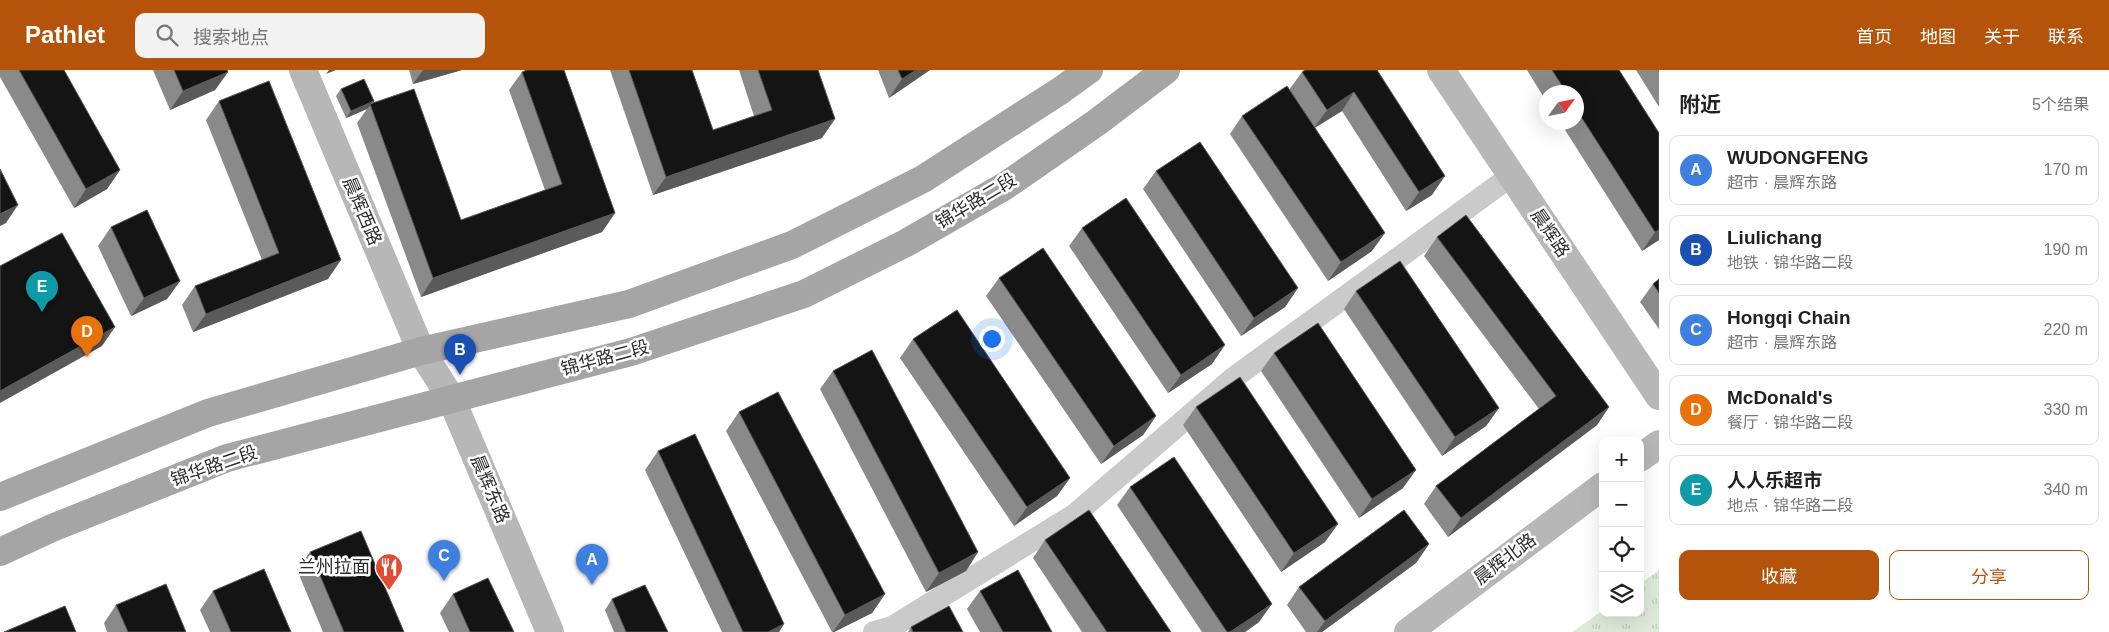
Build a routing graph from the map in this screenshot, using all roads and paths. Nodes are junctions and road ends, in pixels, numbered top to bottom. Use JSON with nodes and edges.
{"nodes":[{"id":1,"x":303,"y":70,"type":"edge"},
{"id":2,"x":1089,"y":70,"type":"edge"},
{"id":3,"x":1166,"y":70,"type":"edge"},
{"id":4,"x":1441,"y":70,"type":"edge"},
{"id":5,"x":1512,"y":176,"type":"junction"},
{"id":6,"x":421,"y":352,"type":"junction"},
{"id":7,"x":1659,"y":396,"type":"edge"},
{"id":8,"x":451,"y":398,"type":"junction"},
{"id":9,"x":1659,"y":444,"type":"edge"},
{"id":10,"x":1644,"y":455,"type":"edge"},
{"id":11,"x":1599,"y":489,"type":"edge"},
{"id":12,"x":0,"y":497,"type":"edge"},
{"id":13,"x":0,"y":552,"type":"edge"},
{"id":14,"x":550,"y":632,"type":"edge"},
{"id":15,"x":874,"y":632,"type":"edge"},
{"id":16,"x":1408,"y":632,"type":"edge"}],
"edges":[{"from":1,"to":6,"type":"street","name":"晨辉西路"},
{"from":2,"to":6,"type":"main road"},
{"from":3,"to":8,"type":"main road","name":"锦华路二段"},
{"from":4,"to":5,"type":"street","name":"晨辉路"},
{"from":5,"to":7,"type":"street","name":"晨辉路"},
{"from":5,"to":15,"type":"street"},
{"from":6,"to":8,"type":"street","name":"晨辉东路"},
{"from":6,"to":12,"type":"main road"},
{"from":8,"to":13,"type":"main road","name":"锦华路二段"},
{"from":8,"to":14,"type":"street","name":"晨辉东路"},
{"from":9,"to":10,"type":"street"},
{"from":11,"to":16,"type":"street","name":"晨辉北路"}]}
